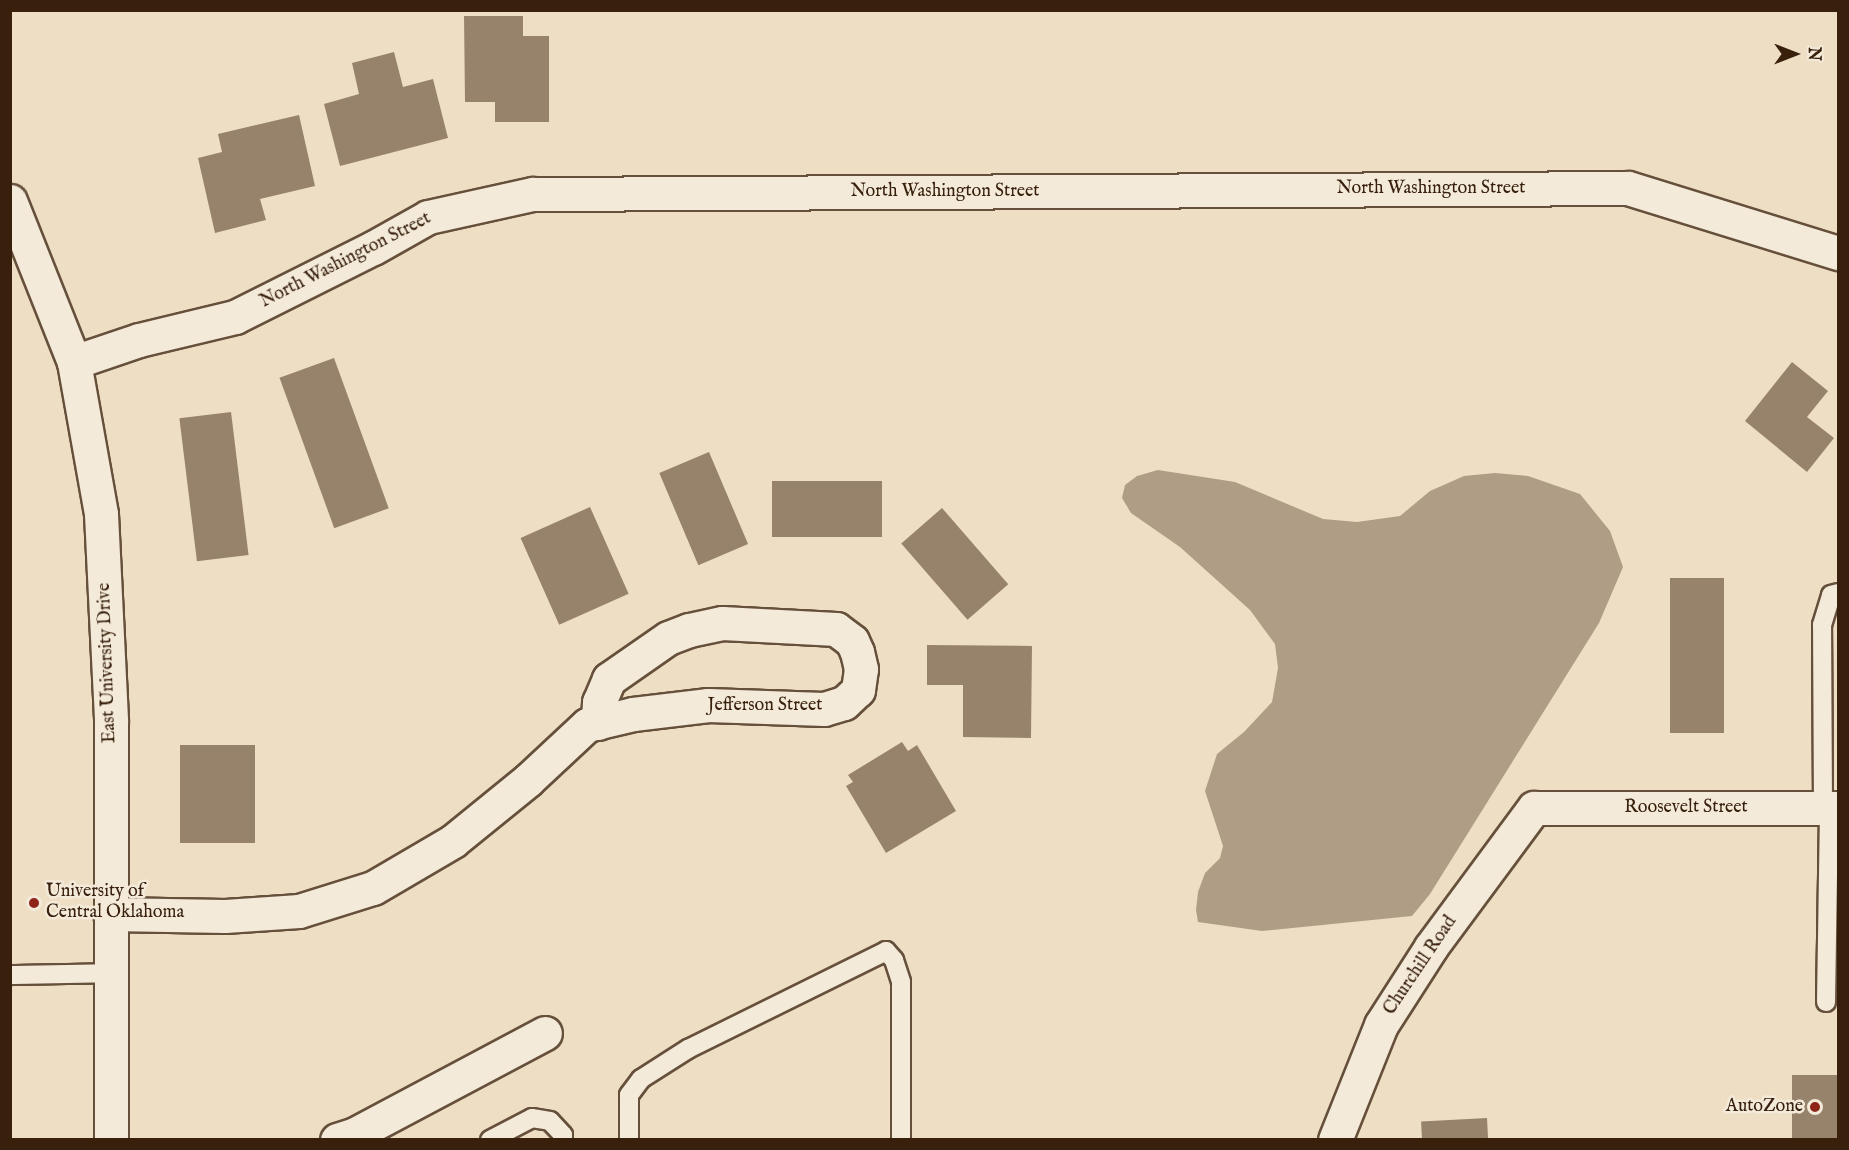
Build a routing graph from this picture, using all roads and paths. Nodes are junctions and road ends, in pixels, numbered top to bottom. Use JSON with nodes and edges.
{"nodes":[{"id":1,"x":10,"y":201,"type":"edge"},
{"id":2,"x":1839,"y":253,"type":"edge"},
{"id":3,"x":74,"y":362,"type":"junction"},
{"id":4,"x":1839,"y":593,"type":"edge"},
{"id":5,"x":598,"y":723,"type":"junction"},
{"id":6,"x":1534,"y":808,"type":"joint"},
{"id":7,"x":1830,"y":808,"type":"edge"},
{"id":8,"x":110,"y":914,"type":"junction"},
{"id":9,"x":111,"y":973,"type":"junction"},
{"id":10,"x":10,"y":975,"type":"edge"},
{"id":11,"x":1826,"y":1002,"type":"dead end"},
{"id":12,"x":545,"y":1033,"type":"dead end"},
{"id":13,"x":111,"y":1140,"type":"edge"},
{"id":14,"x":337,"y":1140,"type":"edge"},
{"id":15,"x":490,"y":1140,"type":"edge"},
{"id":16,"x":563,"y":1140,"type":"edge"},
{"id":17,"x":629,"y":1140,"type":"edge"},
{"id":18,"x":901,"y":1140,"type":"edge"},
{"id":19,"x":1335,"y":1140,"type":"edge"}],
"edges":[{"from":1,"to":3,"type":"street","name":"East University Drive"},
{"from":2,"to":3,"type":"street","name":"North Washington Street"},
{"from":3,"to":8,"type":"street","name":"East University Drive"},
{"from":4,"to":7,"type":"lane"},
{"from":5,"to":5,"type":"street","name":"Jefferson Street"},
{"from":5,"to":8,"type":"street","name":"Jefferson Street"},
{"from":6,"to":7,"type":"street","name":"Roosevelt Street"},
{"from":6,"to":19,"type":"street","name":"Churchill Road"},
{"from":7,"to":11,"type":"lane"},
{"from":8,"to":9,"type":"street","name":"East University Drive"},
{"from":9,"to":10,"type":"lane"},
{"from":9,"to":13,"type":"street","name":"East University Drive"},
{"from":12,"to":14,"type":"street"},
{"from":15,"to":16,"type":"lane"},
{"from":17,"to":18,"type":"lane"}]}
